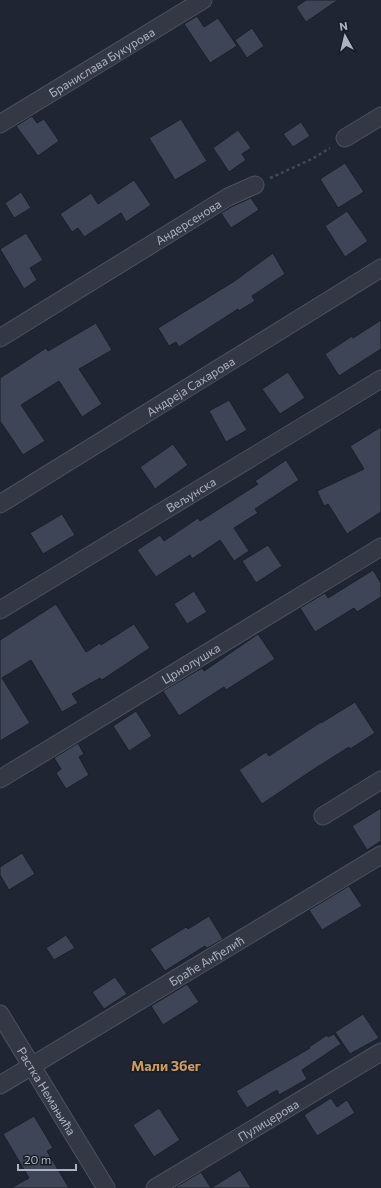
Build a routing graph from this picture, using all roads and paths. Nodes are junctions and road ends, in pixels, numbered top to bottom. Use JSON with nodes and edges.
{"nodes":[{"id":1,"x":203,"y":0,"type":"edge"},
{"id":2,"x":381,"y":116,"type":"edge"},
{"id":3,"x":0,"y":124,"type":"edge"},
{"id":4,"x":345,"y":138,"type":"joint"},
{"id":5,"x":255,"y":185,"type":"joint"},
{"id":6,"x":381,"y":268,"type":"edge"},
{"id":7,"x":0,"y":338,"type":"edge"},
{"id":8,"x":381,"y":379,"type":"edge"},
{"id":9,"x":0,"y":504,"type":"edge"},
{"id":10,"x":381,"y":547,"type":"edge"},
{"id":11,"x":0,"y":610,"type":"edge"},
{"id":12,"x":0,"y":779,"type":"edge"},
{"id":13,"x":381,"y":780,"type":"edge"},
{"id":14,"x":323,"y":816,"type":"dead end"},
{"id":15,"x":381,"y":855,"type":"edge"},
{"id":16,"x":2,"y":1023,"type":"edge"},
{"id":17,"x":381,"y":1052,"type":"edge"},
{"id":18,"x":32,"y":1066,"type":"junction"},
{"id":19,"x":0,"y":1085,"type":"edge"},
{"id":20,"x":106,"y":1188,"type":"edge"},
{"id":21,"x":155,"y":1188,"type":"edge"}],
"edges":[{"from":1,"to":3,"type":"street","name":"Бранислава Букурова"},
{"from":2,"to":4,"type":"street"},
{"from":4,"to":5,"type":"path"},
{"from":5,"to":7,"type":"street","name":"Андерсенова"},
{"from":6,"to":9,"type":"street","name":"Андреја Сахарова"},
{"from":8,"to":11,"type":"street","name":"Вељунска"},
{"from":10,"to":12,"type":"street","name":"Црнолушка"},
{"from":13,"to":14,"type":"street"},
{"from":15,"to":18,"type":"street","name":"Браће Анђелић"},
{"from":16,"to":18,"type":"street","name":"Растка Немањића"},
{"from":17,"to":21,"type":"street","name":"Пулицерова"},
{"from":18,"to":19,"type":"street","name":"Браће Анђелић"},
{"from":18,"to":20,"type":"street","name":"Растка Немањића"}]}
